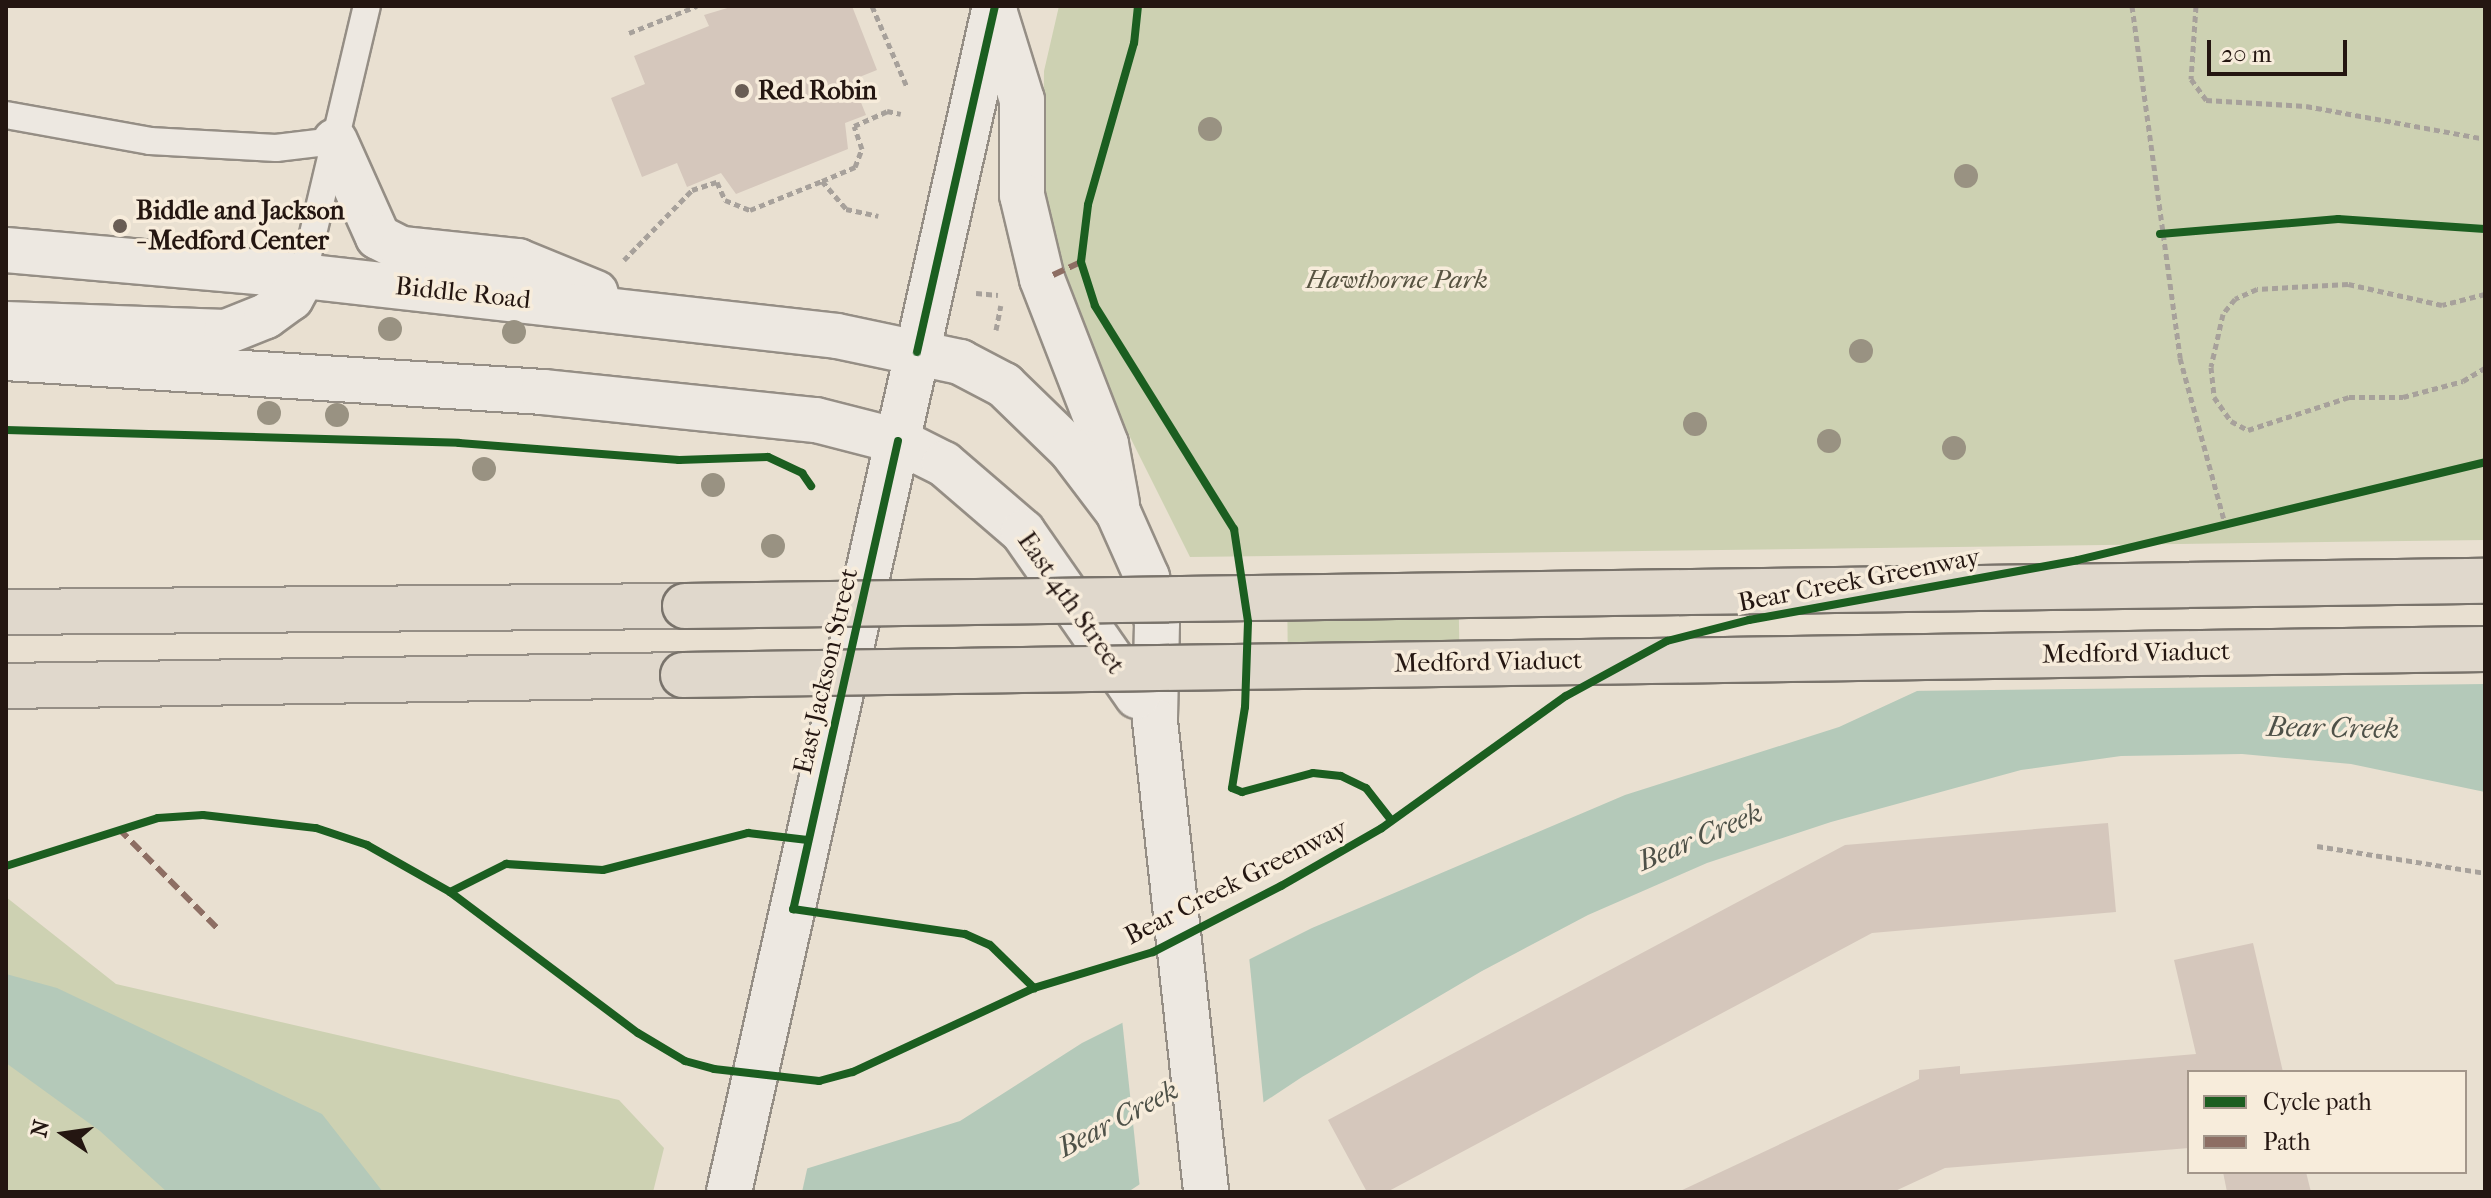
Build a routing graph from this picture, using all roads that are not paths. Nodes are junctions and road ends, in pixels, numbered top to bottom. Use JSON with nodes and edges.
{"nodes":[{"id":1,"x":367,"y":6,"type":"edge"},
{"id":2,"x":994,"y":8,"type":"edge"},
{"id":3,"x":6,"y":115,"type":"edge"},
{"id":4,"x":335,"y":141,"type":"junction"},
{"id":5,"x":6,"y":250,"type":"edge"},
{"id":6,"x":303,"y":276,"type":"junction"},
{"id":7,"x":639,"y":311,"type":"junction"},
{"id":8,"x":6,"y":324,"type":"edge"},
{"id":9,"x":917,"y":352,"type":"junction"},
{"id":10,"x":6,"y":358,"type":"edge"},
{"id":11,"x":898,"y":441,"type":"junction"},
{"id":12,"x":1118,"y":512,"type":"junction"},
{"id":13,"x":2485,"y":581,"type":"edge"},
{"id":14,"x":6,"y":612,"type":"edge"},
{"id":15,"x":2485,"y":649,"type":"edge"},
{"id":16,"x":6,"y":686,"type":"edge"},
{"id":17,"x":1155,"y":721,"type":"junction"},
{"id":18,"x":729,"y":1192,"type":"edge"},
{"id":19,"x":1206,"y":1192,"type":"edge"}],
"edges":[{"from":1,"to":4,"type":"lane"},
{"from":2,"to":9,"type":"main road","name":"East Jackson Street"},
{"from":2,"to":12,"type":"main road"},
{"from":3,"to":4,"type":"lane"},
{"from":4,"to":6,"type":"lane"},
{"from":4,"to":7,"type":"main road"},
{"from":5,"to":6,"type":"main road","name":"Biddle Road"},
{"from":6,"to":7,"type":"main road","name":"Biddle Road"},
{"from":6,"to":8,"type":"main road"},
{"from":7,"to":9,"type":"main road","name":"Biddle Road"},
{"from":9,"to":11,"type":"main road","name":"East Jackson Street"},
{"from":9,"to":12,"type":"main road","name":"East 4th Street"},
{"from":10,"to":11,"type":"main road"},
{"from":11,"to":17,"type":"main road","name":"East 4th Street"},
{"from":11,"to":18,"type":"main road","name":"East Jackson Street"},
{"from":12,"to":17,"type":"main road","name":"East 4th Street"},
{"from":13,"to":14,"type":"highway","bridge":true},
{"from":15,"to":16,"type":"highway","name":"Medford Viaduct","bridge":true},
{"from":17,"to":19,"type":"main road","name":"East 4th Street"}]}
